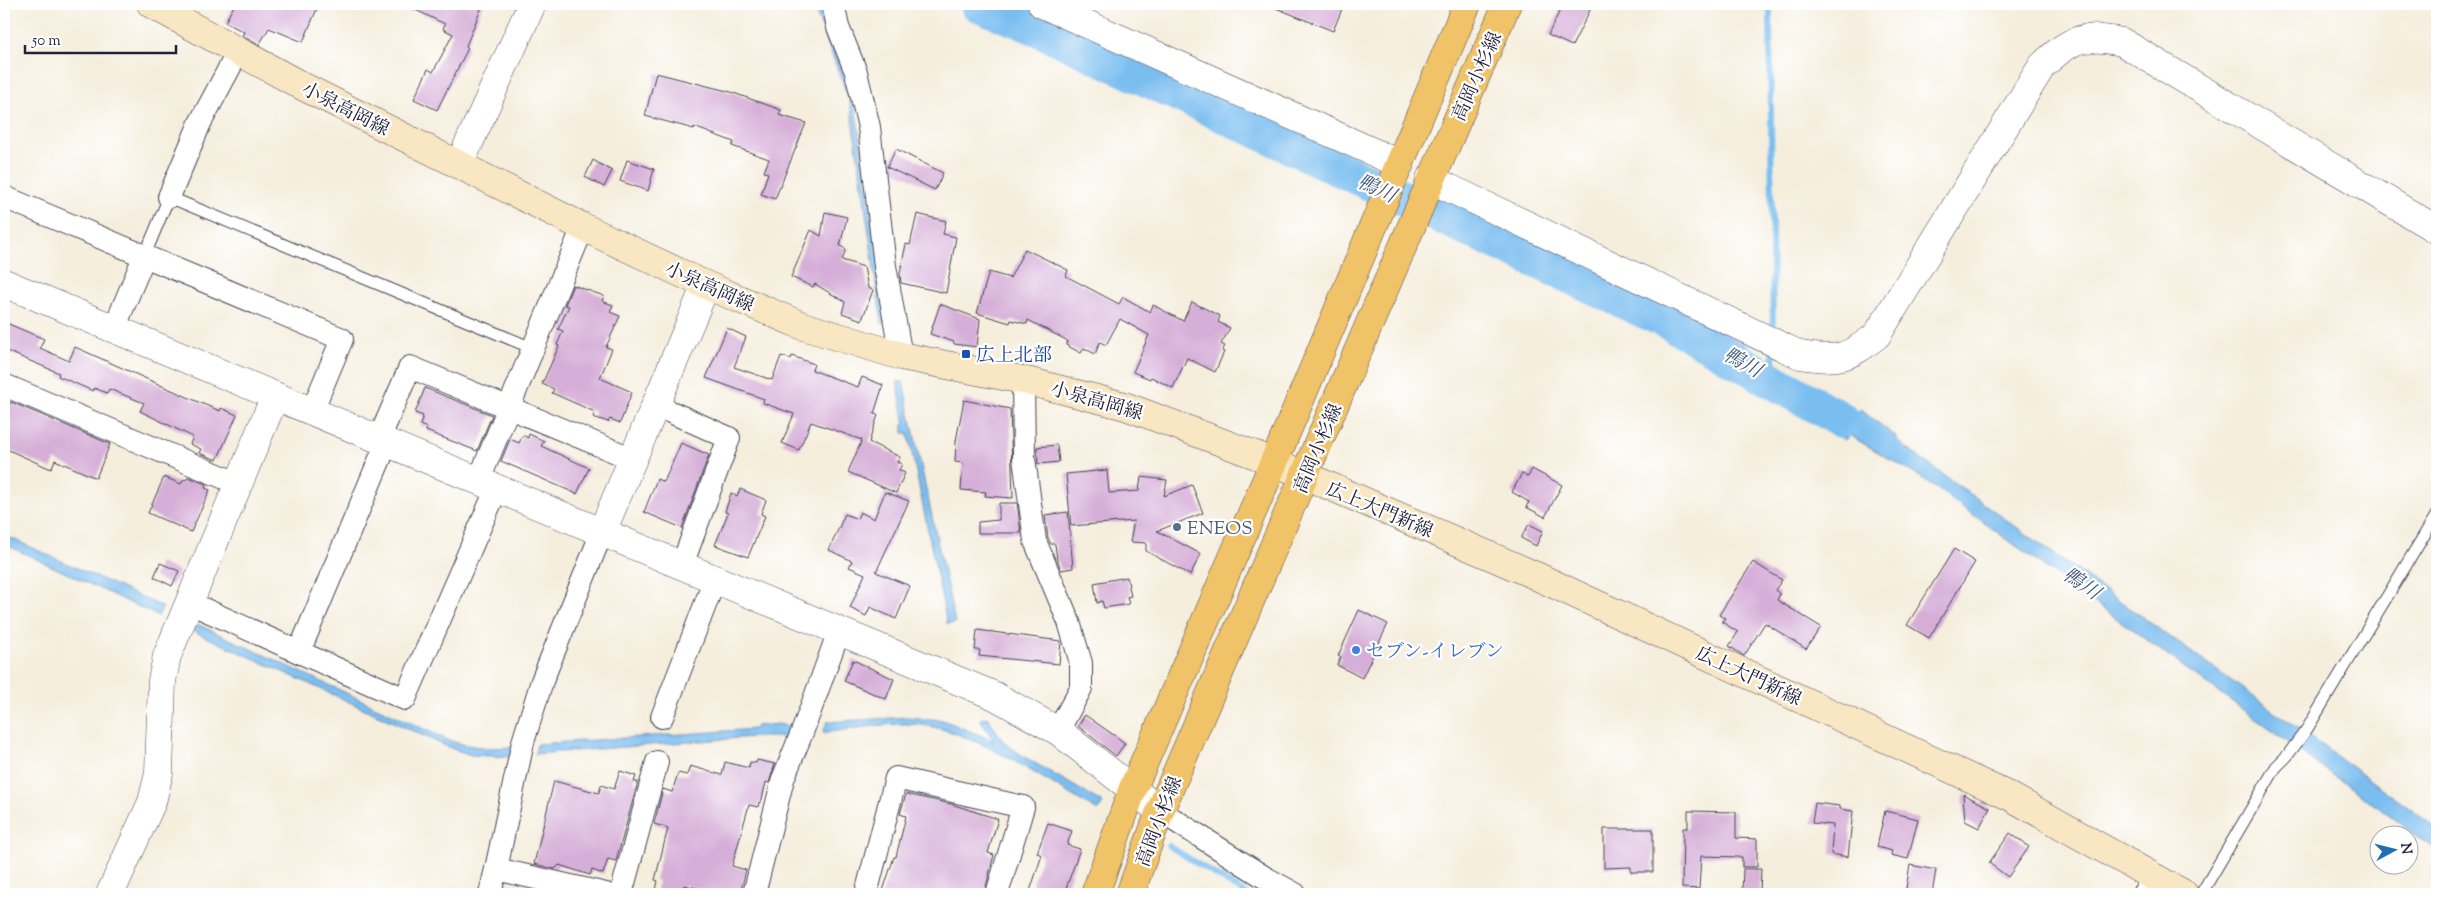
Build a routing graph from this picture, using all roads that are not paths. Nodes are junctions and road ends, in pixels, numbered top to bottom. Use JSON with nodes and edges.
{"nodes":[{"id":1,"x":151,"y":4,"type":"edge"},
{"id":2,"x":532,"y":4,"type":"edge"},
{"id":3,"x":833,"y":4,"type":"edge"},
{"id":4,"x":1042,"y":4,"type":"edge"},
{"id":5,"x":1467,"y":4,"type":"edge"},
{"id":6,"x":1507,"y":4,"type":"edge"},
{"id":7,"x":239,"y":50,"type":"junction"},
{"id":8,"x":459,"y":165,"type":"junction"},
{"id":9,"x":1398,"y":170,"type":"junction"},
{"id":10,"x":1428,"y":185,"type":"junction"},
{"id":11,"x":4,"y":197,"type":"edge"},
{"id":12,"x":169,"y":197,"type":"junction"},
{"id":13,"x":582,"y":226,"type":"junction"},
{"id":14,"x":2437,"y":230,"type":"edge"},
{"id":15,"x":144,"y":257,"type":"junction"},
{"id":16,"x":4,"y":283,"type":"edge"},
{"id":17,"x":706,"y":285,"type":"junction"},
{"id":18,"x":114,"y":329,"type":"junction"},
{"id":19,"x":532,"y":348,"type":"junction"},
{"id":20,"x":902,"y":356,"type":"junction"},
{"id":21,"x":1023,"y":380,"type":"junction"},
{"id":22,"x":4,"y":385,"type":"edge"},
{"id":23,"x":276,"y":396,"type":"junction"},
{"id":24,"x":655,"y":405,"type":"junction"},
{"id":25,"x":508,"y":407,"type":"junction"},
{"id":26,"x":312,"y":411,"type":"junction"},
{"id":27,"x":383,"y":440,"type":"junction"},
{"id":28,"x":633,"y":459,"type":"junction"},
{"id":29,"x":1274,"y":462,"type":"junction"},
{"id":30,"x":1305,"y":476,"type":"junction"},
{"id":31,"x":239,"y":484,"type":"junction"},
{"id":32,"x":488,"y":484,"type":"junction"},
{"id":33,"x":2437,"y":514,"type":"edge"},
{"id":34,"x":602,"y":532,"type":"junction"},
{"id":35,"x":682,"y":565,"type":"junction"},
{"id":36,"x":715,"y":578,"type":"junction"},
{"id":37,"x":188,"y":602,"type":"junction"},
{"id":38,"x":839,"y":631,"type":"junction"},
{"id":39,"x":299,"y":652,"type":"junction"},
{"id":40,"x":662,"y":717,"type":"dead end"},
{"id":41,"x":1058,"y":731,"type":"junction"},
{"id":42,"x":657,"y":762,"type":"dead end"},
{"id":43,"x":1133,"y":788,"type":"junction"},
{"id":44,"x":1160,"y":811,"type":"junction"},
{"id":45,"x":496,"y":869,"type":"junction"},
{"id":46,"x":2149,"y":885,"type":"edge"},
{"id":47,"x":110,"y":894,"type":"edge"},
{"id":48,"x":490,"y":894,"type":"edge"},
{"id":49,"x":606,"y":894,"type":"edge"},
{"id":50,"x":621,"y":894,"type":"edge"},
{"id":51,"x":754,"y":894,"type":"edge"},
{"id":52,"x":866,"y":894,"type":"edge"},
{"id":53,"x":997,"y":894,"type":"edge"},
{"id":54,"x":1095,"y":894,"type":"edge"},
{"id":55,"x":1130,"y":894,"type":"edge"},
{"id":56,"x":1295,"y":894,"type":"edge"},
{"id":57,"x":2184,"y":894,"type":"edge"},
{"id":58,"x":2201,"y":894,"type":"edge"}],
"edges":[{"from":1,"to":7,"type":"main road","name":"小泉高岡線"},
{"from":2,"to":8,"type":"street"},
{"from":3,"to":20,"type":"street"},
{"from":4,"to":9,"type":"street"},
{"from":5,"to":9,"type":"main road","name":"高岡小杉線"},
{"from":6,"to":10,"type":"main road","name":"高岡小杉線"},
{"from":7,"to":8,"type":"main road","name":"小泉高岡線"},
{"from":7,"to":12,"type":"street"},
{"from":8,"to":13,"type":"main road","name":"小泉高岡線"},
{"from":9,"to":29,"type":"main road","name":"高岡小杉線"},
{"from":10,"to":14,"type":"street"},
{"from":10,"to":30,"type":"main road","name":"高岡小杉線"},
{"from":11,"to":15,"type":"street"},
{"from":12,"to":15,"type":"lane"},
{"from":12,"to":19,"type":"lane"},
{"from":13,"to":17,"type":"main road","name":"小泉高岡線"},
{"from":13,"to":19,"type":"street"},
{"from":15,"to":18,"type":"street"},
{"from":15,"to":26,"type":"street"},
{"from":16,"to":18,"type":"street"},
{"from":17,"to":20,"type":"main road","name":"小泉高岡線"},
{"from":17,"to":24,"type":"street"},
{"from":18,"to":23,"type":"street"},
{"from":19,"to":25,"type":"street"},
{"from":20,"to":21,"type":"main road","name":"小泉高岡線"},
{"from":21,"to":29,"type":"main road","name":"小泉高岡線"},
{"from":21,"to":41,"type":"street"},
{"from":22,"to":31,"type":"street"},
{"from":23,"to":26,"type":"street"},
{"from":23,"to":31,"type":"street"},
{"from":24,"to":28,"type":"street"},
{"from":24,"to":35,"type":"street"},
{"from":25,"to":27,"type":"street"},
{"from":25,"to":28,"type":"street"},
{"from":25,"to":32,"type":"street"},
{"from":26,"to":27,"type":"street"},
{"from":27,"to":32,"type":"street"},
{"from":27,"to":39,"type":"street"},
{"from":28,"to":34,"type":"street"},
{"from":29,"to":30,"type":"main road","name":"小泉高岡線"},
{"from":29,"to":43,"type":"main road","name":"高岡小杉線"},
{"from":30,"to":44,"type":"main road","name":"高岡小杉線"},
{"from":30,"to":46,"type":"main road","name":"広上大門新線"},
{"from":31,"to":37,"type":"street"},
{"from":32,"to":34,"type":"street"},
{"from":32,"to":39,"type":"street"},
{"from":33,"to":58,"type":"lane"},
{"from":34,"to":35,"type":"street"},
{"from":34,"to":45,"type":"street"},
{"from":35,"to":36,"type":"street"},
{"from":36,"to":38,"type":"street"},
{"from":36,"to":40,"type":"street"},
{"from":37,"to":39,"type":"street"},
{"from":37,"to":47,"type":"street"},
{"from":38,"to":41,"type":"street"},
{"from":38,"to":51,"type":"street"},
{"from":41,"to":43,"type":"street"},
{"from":42,"to":50,"type":"street"},
{"from":43,"to":44,"type":"street"},
{"from":43,"to":54,"type":"main road","name":"高岡小杉線"},
{"from":44,"to":55,"type":"main road","name":"高岡小杉線"},
{"from":44,"to":56,"type":"street"},
{"from":45,"to":48,"type":"street"},
{"from":45,"to":49,"type":"street"},
{"from":46,"to":57,"type":"main road","name":"広上大門新線"},
{"from":52,"to":53,"type":"street"}]}
